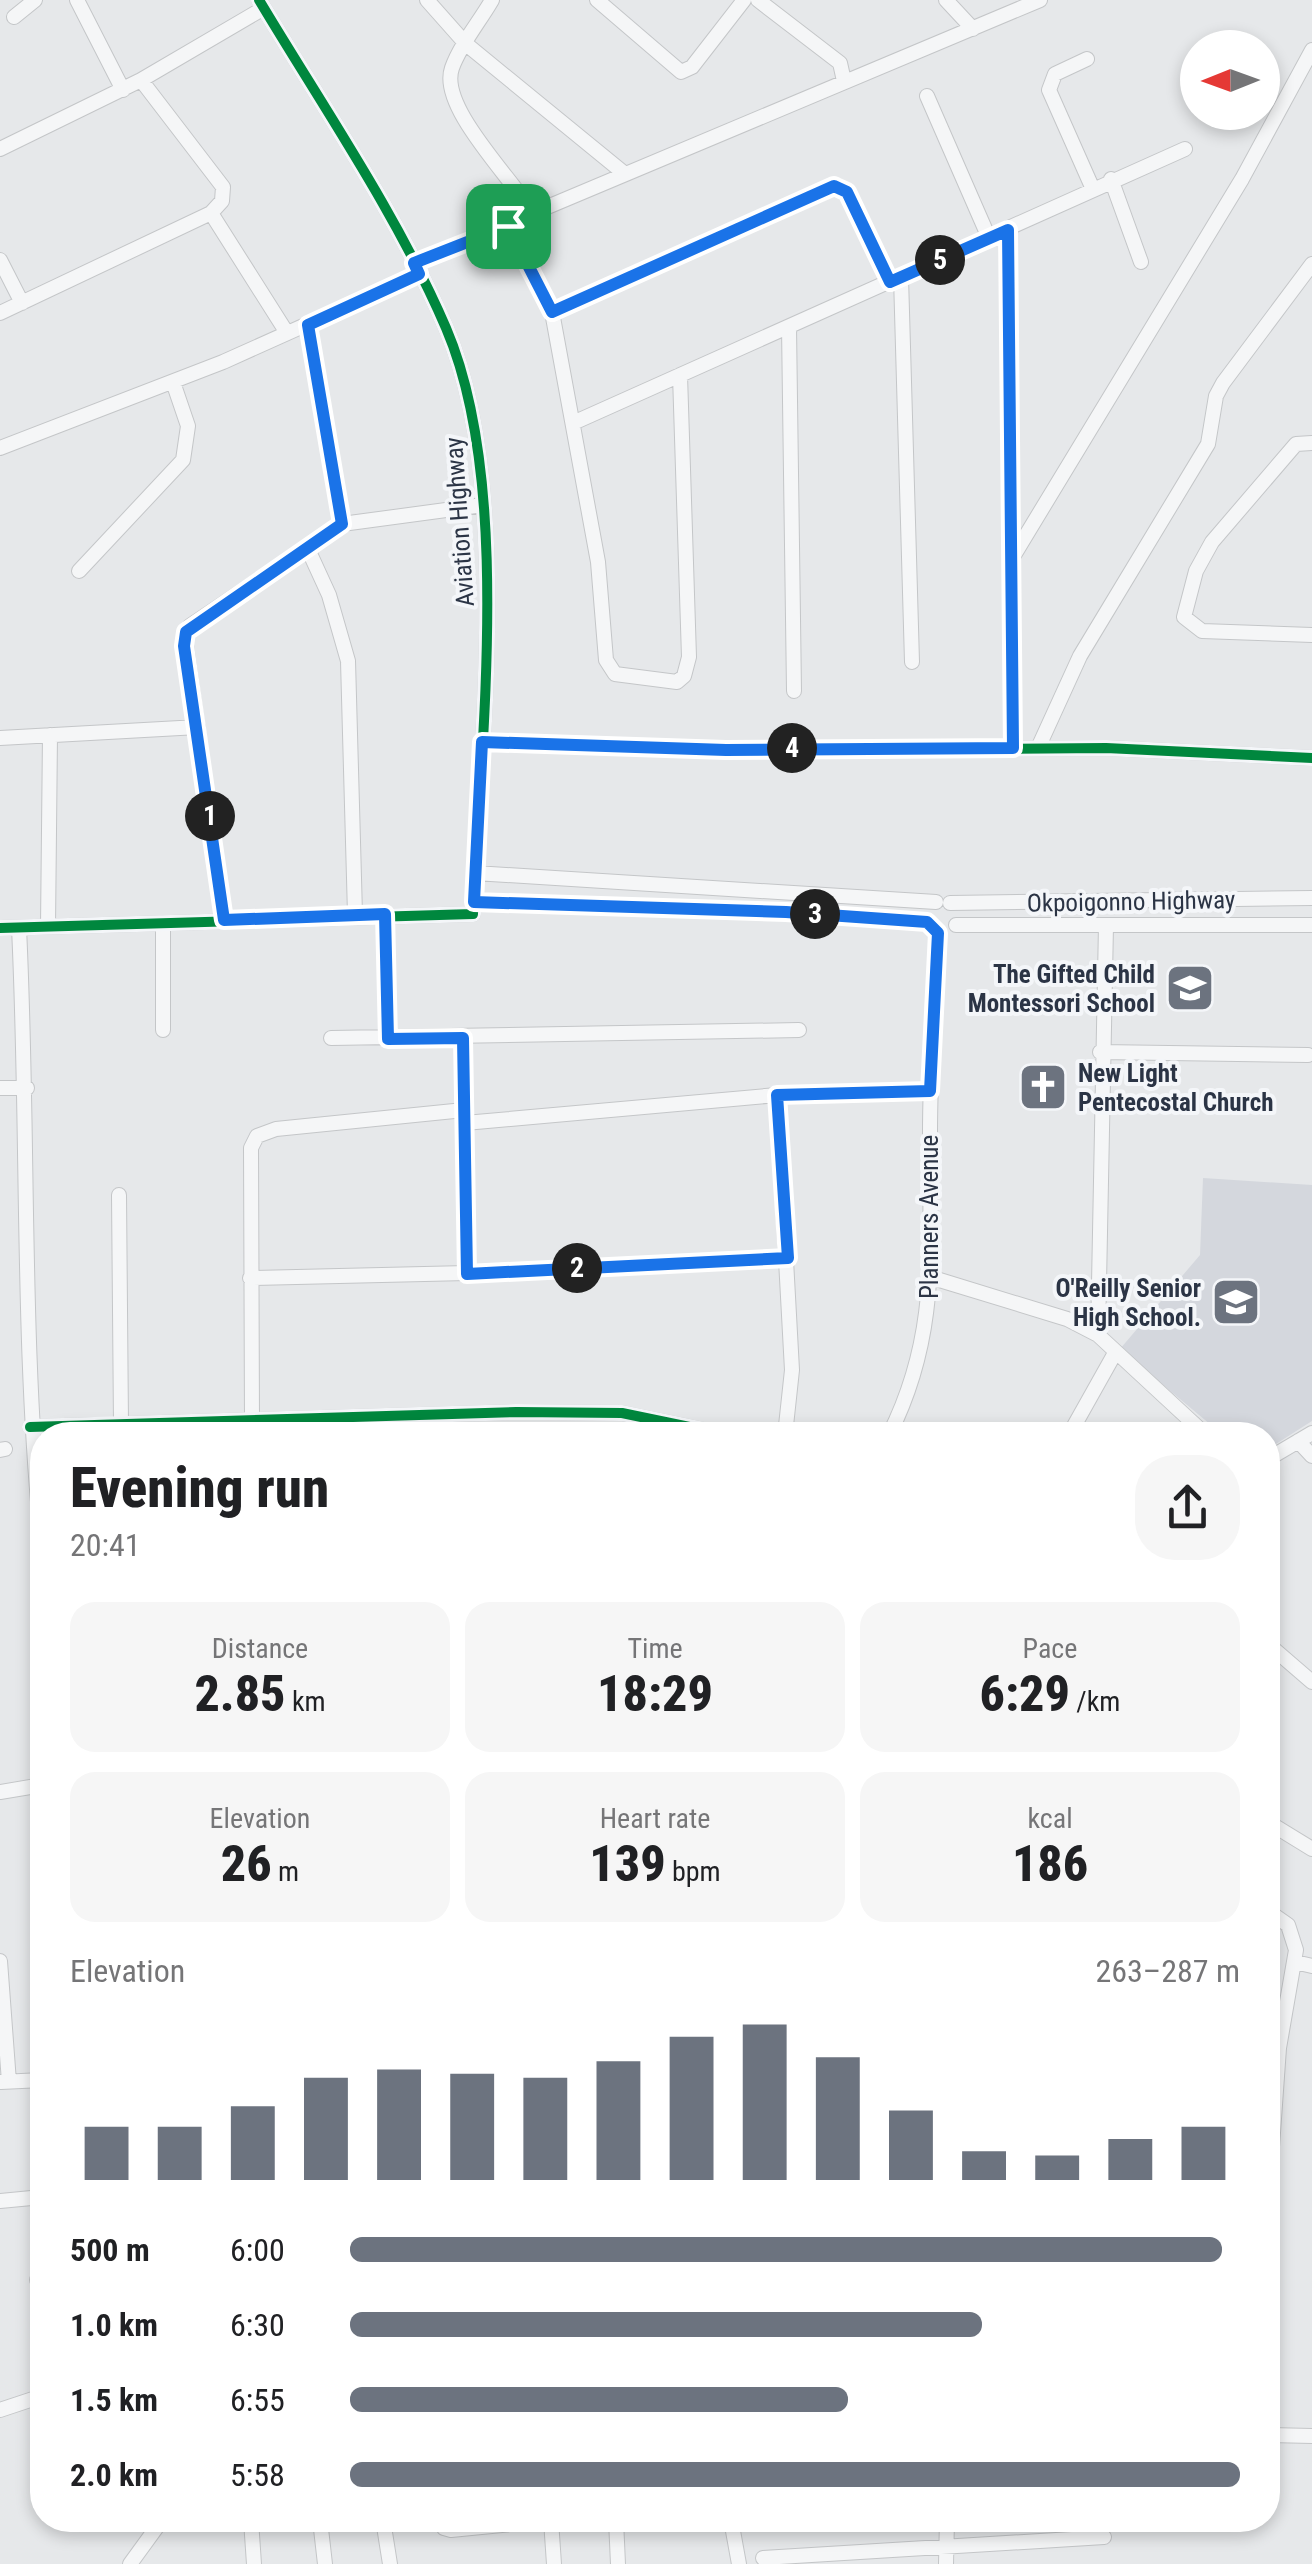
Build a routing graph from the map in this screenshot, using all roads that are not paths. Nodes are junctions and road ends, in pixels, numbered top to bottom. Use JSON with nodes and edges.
{"nodes":[{"id":1,"x":36,"y":0,"type":"edge"},
{"id":2,"x":77,"y":0,"type":"edge"},
{"id":3,"x":427,"y":0,"type":"edge"},
{"id":4,"x":492,"y":0,"type":"edge"},
{"id":5,"x":744,"y":0,"type":"edge"},
{"id":6,"x":758,"y":0,"type":"edge"},
{"id":7,"x":946,"y":0,"type":"edge"},
{"id":8,"x":1040,"y":0,"type":"edge"},
{"id":9,"x":606,"y":2,"type":"edge"},
{"id":10,"x":262,"y":4,"type":"edge"},
{"id":11,"x":14,"y":17,"type":"dead end"},
{"id":12,"x":973,"y":28,"type":"junction"},
{"id":13,"x":466,"y":44,"type":"junction"},
{"id":14,"x":1312,"y":50,"type":"edge"},
{"id":15,"x":1087,"y":58,"type":"dead end"},
{"id":16,"x":141,"y":80,"type":"junction"},
{"id":17,"x":844,"y":82,"type":"junction"},
{"id":18,"x":123,"y":90,"type":"junction"},
{"id":19,"x":927,"y":96,"type":"dead end"},
{"id":20,"x":0,"y":148,"type":"edge"},
{"id":21,"x":1185,"y":148,"type":"dead end"},
{"id":22,"x":625,"y":174,"type":"junction"},
{"id":23,"x":1111,"y":180,"type":"junction"},
{"id":24,"x":1092,"y":188,"type":"junction"},
{"id":25,"x":211,"y":213,"type":"junction"},
{"id":26,"x":534,"y":215,"type":"junction"},
{"id":27,"x":508,"y":226,"type":"junction"},
{"id":28,"x":1008,"y":230,"type":"junction"},
{"id":29,"x":989,"y":238,"type":"junction"},
{"id":30,"x":0,"y":260,"type":"edge"},
{"id":31,"x":1142,"y":262,"type":"dead end"},
{"id":32,"x":1312,"y":264,"type":"edge"},
{"id":33,"x":416,"y":268,"type":"junction"},
{"id":34,"x":896,"y":280,"type":"junction"},
{"id":35,"x":22,"y":304,"type":"junction"},
{"id":36,"x":552,"y":312,"type":"junction"},
{"id":37,"x":0,"y":313,"type":"edge"},
{"id":38,"x":308,"y":325,"type":"junction"},
{"id":39,"x":789,"y":327,"type":"junction"},
{"id":40,"x":287,"y":333,"type":"junction"},
{"id":41,"x":680,"y":375,"type":"junction"},
{"id":42,"x":172,"y":382,"type":"junction"},
{"id":43,"x":572,"y":423,"type":"junction"},
{"id":44,"x":1312,"y":443,"type":"edge"},
{"id":45,"x":0,"y":448,"type":"edge"},
{"id":46,"x":483,"y":505,"type":"junction"},
{"id":47,"x":342,"y":524,"type":"junction"},
{"id":48,"x":307,"y":547,"type":"junction"},
{"id":49,"x":1014,"y":555,"type":"junction"},
{"id":50,"x":79,"y":571,"type":"dead end"},
{"id":51,"x":1312,"y":635,"type":"edge"},
{"id":52,"x":912,"y":662,"type":"dead end"},
{"id":53,"x":794,"y":692,"type":"dead end"},
{"id":54,"x":198,"y":727,"type":"junction"},
{"id":55,"x":50,"y":734,"type":"junction"},
{"id":56,"x":0,"y":738,"type":"edge"},
{"id":57,"x":482,"y":742,"type":"junction"},
{"id":58,"x":1013,"y":748,"type":"junction"},
{"id":59,"x":1038,"y":748,"type":"junction"},
{"id":60,"x":1312,"y":758,"type":"edge"},
{"id":61,"x":476,"y":873,"type":"junction"},
{"id":62,"x":1312,"y":898,"type":"edge"},
{"id":63,"x":943,"y":903,"type":"junction"},
{"id":64,"x":473,"y":908,"type":"junction"},
{"id":65,"x":355,"y":914,"type":"junction"},
{"id":66,"x":385,"y":914,"type":"junction"},
{"id":67,"x":224,"y":920,"type":"junction"},
{"id":68,"x":163,"y":923,"type":"junction"},
{"id":69,"x":956,"y":925,"type":"junction"},
{"id":70,"x":1106,"y":925,"type":"junction"},
{"id":71,"x":1312,"y":925,"type":"edge"},
{"id":72,"x":48,"y":926,"type":"junction"},
{"id":73,"x":0,"y":928,"type":"edge"},
{"id":74,"x":18,"y":928,"type":"junction"},
{"id":75,"x":932,"y":928,"type":"junction"},
{"id":76,"x":163,"y":1030,"type":"dead end"},
{"id":77,"x":799,"y":1030,"type":"dead end"},
{"id":78,"x":331,"y":1038,"type":"dead end"},
{"id":79,"x":463,"y":1038,"type":"junction"},
{"id":80,"x":388,"y":1039,"type":"junction"},
{"id":81,"x":1100,"y":1052,"type":"junction"},
{"id":82,"x":1308,"y":1055,"type":"dead end"},
{"id":83,"x":0,"y":1088,"type":"edge"},
{"id":84,"x":27,"y":1088,"type":"junction"},
{"id":85,"x":930,"y":1091,"type":"junction"},
{"id":86,"x":777,"y":1095,"type":"junction"},
{"id":87,"x":464,"y":1117,"type":"junction"},
{"id":88,"x":119,"y":1195,"type":"dead end"},
{"id":89,"x":788,"y":1258,"type":"junction"},
{"id":90,"x":467,"y":1274,"type":"junction"},
{"id":91,"x":250,"y":1278,"type":"junction"},
{"id":92,"x":932,"y":1278,"type":"junction"},
{"id":93,"x":1098,"y":1335,"type":"junction"},
{"id":94,"x":1115,"y":1353,"type":"junction"},
{"id":95,"x":252,"y":1421,"type":"junction"},
{"id":96,"x":122,"y":1422,"type":"edge"},
{"id":97,"x":209,"y":1422,"type":"edge"},
{"id":98,"x":662,"y":1422,"type":"edge"},
{"id":99,"x":786,"y":1422,"type":"edge"},
{"id":100,"x":894,"y":1422,"type":"edge"},
{"id":101,"x":1076,"y":1422,"type":"edge"},
{"id":102,"x":1192,"y":1422,"type":"edge"},
{"id":103,"x":30,"y":1427,"type":"edge"},
{"id":104,"x":1305,"y":1437,"type":"edge"},
{"id":105,"x":1280,"y":1452,"type":"edge"},
{"id":106,"x":1312,"y":1456,"type":"edge"},
{"id":107,"x":1280,"y":1654,"type":"edge"},
{"id":108,"x":1312,"y":1682,"type":"edge"},
{"id":109,"x":30,"y":1787,"type":"edge"},
{"id":110,"x":0,"y":1792,"type":"edge"},
{"id":111,"x":1280,"y":1829,"type":"edge"},
{"id":112,"x":1312,"y":1849,"type":"edge"},
{"id":113,"x":1280,"y":1919,"type":"edge"},
{"id":114,"x":0,"y":1961,"type":"edge"},
{"id":115,"x":1295,"y":1962,"type":"junction"},
{"id":116,"x":1312,"y":1966,"type":"edge"},
{"id":117,"x":1280,"y":2021,"type":"edge"},
{"id":118,"x":30,"y":2081,"type":"edge"},
{"id":119,"x":5,"y":2082,"type":"edge"},
{"id":120,"x":30,"y":2199,"type":"edge"},
{"id":121,"x":0,"y":2201,"type":"edge"},
{"id":122,"x":30,"y":2400,"type":"edge"},
{"id":123,"x":0,"y":2410,"type":"edge"},
{"id":124,"x":1280,"y":2435,"type":"edge"},
{"id":125,"x":1312,"y":2436,"type":"edge"},
{"id":126,"x":153,"y":2532,"type":"edge"},
{"id":127,"x":252,"y":2532,"type":"edge"},
{"id":128,"x":321,"y":2532,"type":"edge"},
{"id":129,"x":385,"y":2532,"type":"edge"},
{"id":130,"x":553,"y":2532,"type":"edge"},
{"id":131,"x":617,"y":2532,"type":"edge"},
{"id":132,"x":732,"y":2532,"type":"edge"},
{"id":133,"x":946,"y":2532,"type":"edge"},
{"id":134,"x":1104,"y":2537,"type":"dead end"},
{"id":135,"x":946,"y":2544,"type":"junction"},
{"id":136,"x":763,"y":2558,"type":"dead end"},
{"id":137,"x":130,"y":2564,"type":"edge"},
{"id":138,"x":254,"y":2564,"type":"edge"},
{"id":139,"x":325,"y":2564,"type":"edge"},
{"id":140,"x":390,"y":2564,"type":"edge"},
{"id":141,"x":554,"y":2564,"type":"edge"},
{"id":142,"x":618,"y":2564,"type":"edge"},
{"id":143,"x":739,"y":2564,"type":"edge"},
{"id":144,"x":946,"y":2564,"type":"edge"}],
"edges":[{"from":1,"to":11,"type":"street"},
{"from":2,"to":18,"type":"street"},
{"from":3,"to":13,"type":"street"},
{"from":4,"to":13,"type":"street"},
{"from":5,"to":9,"type":"street"},
{"from":6,"to":17,"type":"street"},
{"from":7,"to":12,"type":"street"},
{"from":8,"to":12,"type":"street"},
{"from":10,"to":16,"type":"street"},
{"from":10,"to":33,"type":"street","name":"Aviation Highway"},
{"from":12,"to":17,"type":"street"},
{"from":13,"to":22,"type":"street"},
{"from":13,"to":26,"type":"street"},
{"from":14,"to":49,"type":"street"},
{"from":15,"to":24,"type":"street"},
{"from":16,"to":18,"type":"street"},
{"from":16,"to":25,"type":"street"},
{"from":17,"to":22,"type":"street"},
{"from":18,"to":20,"type":"street"},
{"from":19,"to":29,"type":"street"},
{"from":21,"to":23,"type":"street"},
{"from":22,"to":26,"type":"street"},
{"from":23,"to":24,"type":"street"},
{"from":23,"to":31,"type":"street"},
{"from":24,"to":28,"type":"street"},
{"from":25,"to":35,"type":"street"},
{"from":25,"to":40,"type":"street"},
{"from":26,"to":27,"type":"street"},
{"from":27,"to":33,"type":"street"},
{"from":27,"to":36,"type":"street"},
{"from":28,"to":29,"type":"street"},
{"from":28,"to":49,"type":"street"},
{"from":29,"to":34,"type":"street"},
{"from":30,"to":35,"type":"street"},
{"from":32,"to":59,"type":"street"},
{"from":33,"to":38,"type":"street"},
{"from":33,"to":46,"type":"street","name":"Aviation Highway"},
{"from":34,"to":36,"type":"street"},
{"from":34,"to":39,"type":"street"},
{"from":34,"to":52,"type":"street"},
{"from":35,"to":37,"type":"street"},
{"from":36,"to":43,"type":"street"},
{"from":38,"to":40,"type":"street"},
{"from":38,"to":47,"type":"street"},
{"from":39,"to":41,"type":"street"},
{"from":39,"to":53,"type":"street"},
{"from":40,"to":42,"type":"street"},
{"from":41,"to":43,"type":"street"},
{"from":41,"to":43,"type":"street"},
{"from":42,"to":45,"type":"street"},
{"from":42,"to":50,"type":"street"},
{"from":44,"to":51,"type":"street"},
{"from":46,"to":47,"type":"street"},
{"from":46,"to":57,"type":"street","name":"Aviation Highway"},
{"from":47,"to":48,"type":"street"},
{"from":48,"to":54,"type":"street"},
{"from":48,"to":65,"type":"street"},
{"from":49,"to":58,"type":"street"},
{"from":54,"to":55,"type":"street"},
{"from":54,"to":67,"type":"street"},
{"from":55,"to":56,"type":"street"},
{"from":55,"to":72,"type":"street"},
{"from":57,"to":58,"type":"street"},
{"from":57,"to":61,"type":"street","name":"Aviation Highway"},
{"from":58,"to":59,"type":"street"},
{"from":59,"to":60,"type":"street"},
{"from":61,"to":63,"type":"street"},
{"from":61,"to":64,"type":"street","name":"Aviation Highway"},
{"from":62,"to":63,"type":"street","name":"Okpoigonno Highway"},
{"from":63,"to":69,"type":"street"},
{"from":63,"to":75,"type":"street"},
{"from":64,"to":66,"type":"street"},
{"from":64,"to":75,"type":"street"},
{"from":65,"to":66,"type":"street"},
{"from":65,"to":67,"type":"street"},
{"from":66,"to":80,"type":"street"},
{"from":67,"to":68,"type":"street"},
{"from":68,"to":72,"type":"street"},
{"from":68,"to":76,"type":"street"},
{"from":69,"to":70,"type":"street","name":"Okpoigonno Highway"},
{"from":69,"to":75,"type":"street"},
{"from":70,"to":71,"type":"street","name":"Okpoigonno Highway"},
{"from":70,"to":81,"type":"street"},
{"from":72,"to":74,"type":"street"},
{"from":73,"to":74,"type":"street"},
{"from":74,"to":84,"type":"street"},
{"from":75,"to":85,"type":"street","name":"Planners Avenue"},
{"from":77,"to":79,"type":"street"},
{"from":78,"to":80,"type":"street"},
{"from":79,"to":80,"type":"street"},
{"from":79,"to":87,"type":"street"},
{"from":81,"to":82,"type":"street"},
{"from":81,"to":93,"type":"street"},
{"from":83,"to":84,"type":"street"},
{"from":84,"to":103,"type":"street"},
{"from":85,"to":86,"type":"street"},
{"from":85,"to":92,"type":"street","name":"Planners Avenue"},
{"from":86,"to":87,"type":"street"},
{"from":86,"to":89,"type":"street"},
{"from":87,"to":90,"type":"street"},
{"from":87,"to":91,"type":"street"},
{"from":88,"to":96,"type":"street"},
{"from":89,"to":90,"type":"street"},
{"from":89,"to":99,"type":"street"},
{"from":90,"to":91,"type":"street"},
{"from":91,"to":95,"type":"street"},
{"from":92,"to":93,"type":"street"},
{"from":92,"to":100,"type":"street","name":"Planners Avenue"},
{"from":93,"to":94,"type":"street"},
{"from":94,"to":101,"type":"street"},
{"from":94,"to":102,"type":"street"},
{"from":95,"to":97,"type":"street"},
{"from":95,"to":98,"type":"street"},
{"from":104,"to":105,"type":"street"},
{"from":104,"to":106,"type":"street"},
{"from":107,"to":108,"type":"street"},
{"from":109,"to":110,"type":"street"},
{"from":111,"to":112,"type":"street"},
{"from":113,"to":115,"type":"street"},
{"from":114,"to":119,"type":"street"},
{"from":115,"to":116,"type":"street"},
{"from":115,"to":117,"type":"street"},
{"from":118,"to":119,"type":"street"},
{"from":120,"to":121,"type":"street"},
{"from":122,"to":123,"type":"street"},
{"from":124,"to":125,"type":"street"},
{"from":126,"to":137,"type":"street"},
{"from":127,"to":138,"type":"street"},
{"from":128,"to":139,"type":"street"},
{"from":129,"to":140,"type":"street"},
{"from":130,"to":141,"type":"street"},
{"from":131,"to":142,"type":"street"},
{"from":132,"to":143,"type":"street"},
{"from":133,"to":135,"type":"street"},
{"from":134,"to":135,"type":"street"},
{"from":135,"to":136,"type":"street"},
{"from":135,"to":144,"type":"street"}]}
